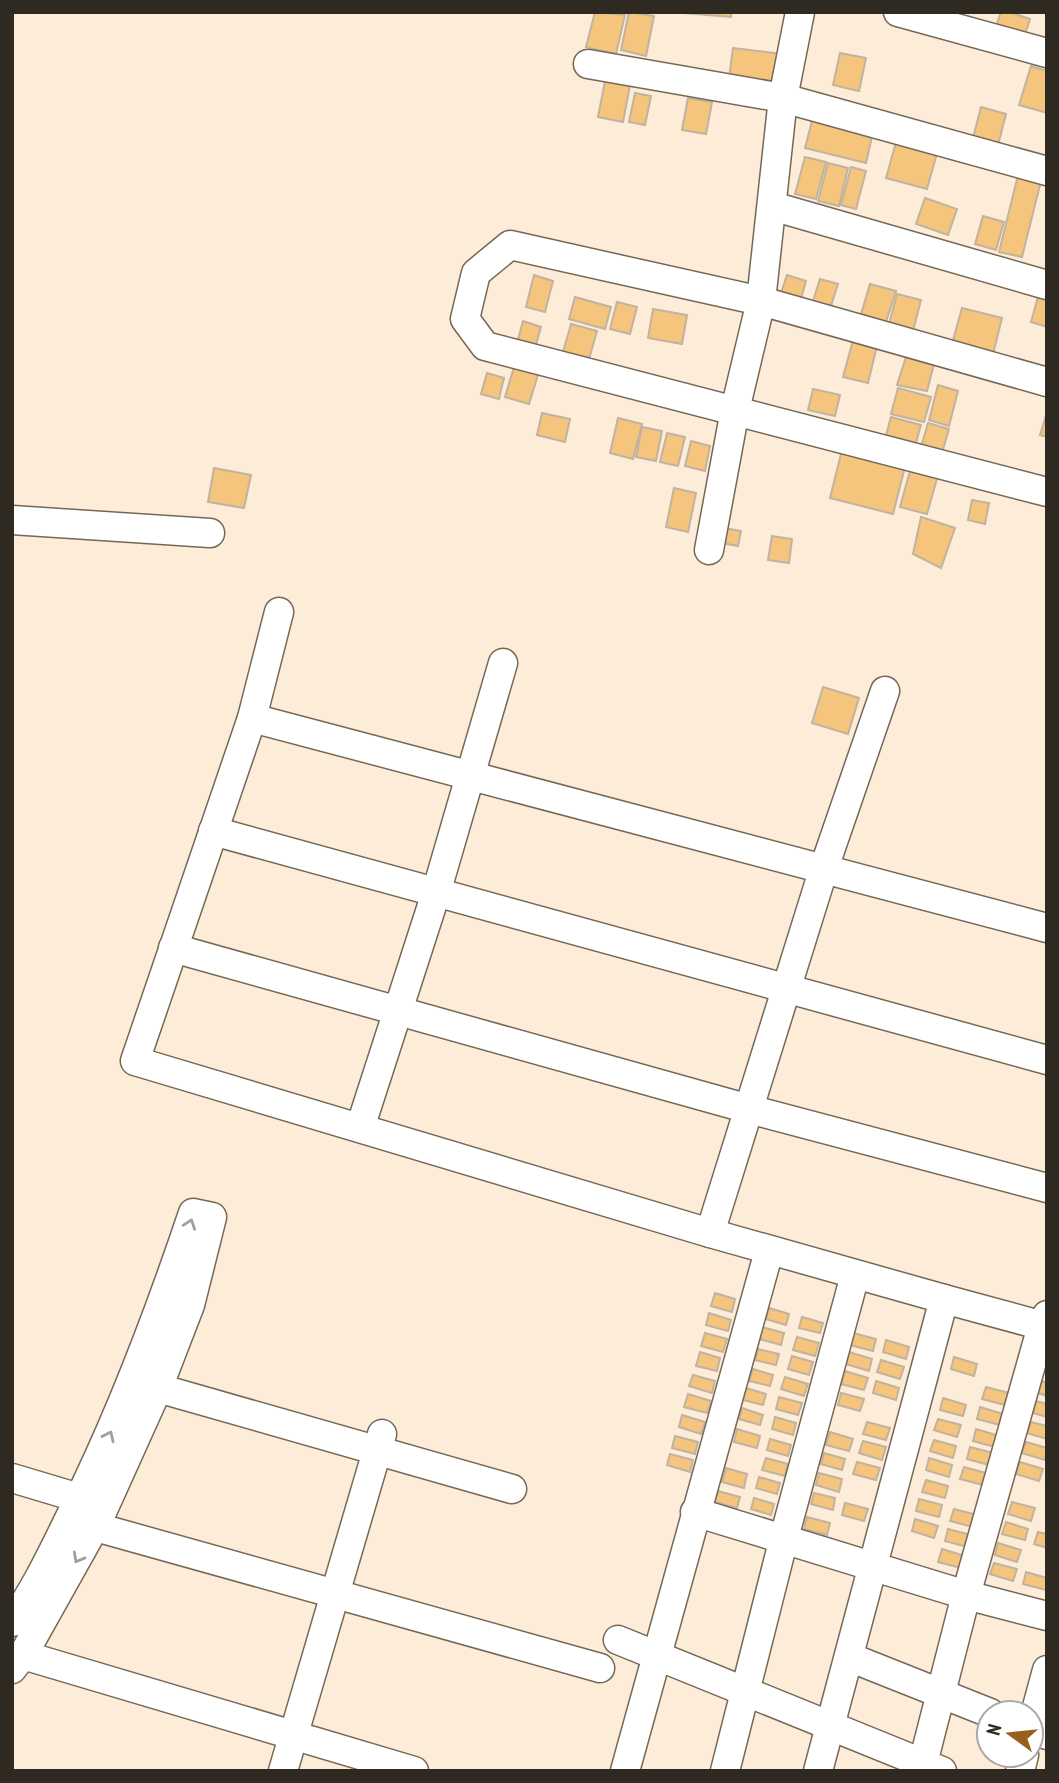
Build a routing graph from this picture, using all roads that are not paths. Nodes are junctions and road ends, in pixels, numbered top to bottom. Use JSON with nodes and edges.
{"nodes":[{"id":1,"x":800,"y":12,"type":"edge"},
{"id":2,"x":898,"y":12,"type":"edge"},
{"id":3,"x":1047,"y":53,"type":"edge"},
{"id":4,"x":587,"y":64,"type":"dead end"},
{"id":5,"x":783,"y":98,"type":"junction"},
{"id":6,"x":1047,"y":171,"type":"edge"},
{"id":7,"x":772,"y":206,"type":"junction"},
{"id":8,"x":1047,"y":285,"type":"edge"},
{"id":9,"x":761,"y":301,"type":"junction"},
{"id":10,"x":1047,"y":382,"type":"edge"},
{"id":11,"x":735,"y":410,"type":"junction"},
{"id":12,"x":1047,"y":492,"type":"edge"},
{"id":13,"x":12,"y":520,"type":"edge"},
{"id":14,"x":210,"y":533,"type":"dead end"},
{"id":15,"x":709,"y":550,"type":"dead end"},
{"id":16,"x":279,"y":612,"type":"dead end"},
{"id":17,"x":503,"y":663,"type":"dead end"},
{"id":18,"x":885,"y":691,"type":"dead end"},
{"id":19,"x":252,"y":718,"type":"junction"},
{"id":20,"x":469,"y":775,"type":"junction"},
{"id":21,"x":213,"y":831,"type":"junction"},
{"id":22,"x":824,"y":868,"type":"junction"},
{"id":23,"x":436,"y":893,"type":"junction"},
{"id":24,"x":1047,"y":928,"type":"edge"},
{"id":25,"x":173,"y":948,"type":"junction"},
{"id":26,"x":788,"y":989,"type":"junction"},
{"id":27,"x":398,"y":1011,"type":"junction"},
{"id":28,"x":1047,"y":1060,"type":"edge"},
{"id":29,"x":749,"y":1109,"type":"junction"},
{"id":30,"x":360,"y":1128,"type":"junction"},
{"id":31,"x":1047,"y":1188,"type":"edge"},
{"id":32,"x":710,"y":1233,"type":"junction"},
{"id":33,"x":769,"y":1251,"type":"junction"},
{"id":34,"x":855,"y":1275,"type":"junction"},
{"id":35,"x":944,"y":1299,"type":"junction"},
{"id":36,"x":1045,"y":1323,"type":"edge"},
{"id":37,"x":158,"y":1388,"type":"junction"},
{"id":38,"x":380,"y":1442,"type":"junction"},
{"id":39,"x":12,"y":1478,"type":"edge"},
{"id":40,"x":512,"y":1489,"type":"dead end"},
{"id":41,"x":695,"y":1512,"type":"junction"},
{"id":42,"x":81,"y":1515,"type":"junction"},
{"id":43,"x":784,"y":1538,"type":"junction"},
{"id":44,"x":874,"y":1565,"type":"junction"},
{"id":45,"x":335,"y":1594,"type":"junction"},
{"id":46,"x":966,"y":1595,"type":"junction"},
{"id":47,"x":1047,"y":1616,"type":"edge"},
{"id":48,"x":12,"y":1622,"type":"edge"},
{"id":49,"x":618,"y":1640,"type":"dead end"},
{"id":50,"x":655,"y":1656,"type":"junction"},
{"id":51,"x":849,"y":1657,"type":"junction"},
{"id":52,"x":18,"y":1662,"type":"edge"},
{"id":53,"x":600,"y":1668,"type":"dead end"},
{"id":54,"x":1047,"y":1670,"type":"edge"},
{"id":55,"x":745,"y":1692,"type":"junction"},
{"id":56,"x":940,"y":1693,"type":"junction"},
{"id":57,"x":975,"y":1707,"type":"edge"},
{"id":58,"x":830,"y":1726,"type":"junction"},
{"id":59,"x":294,"y":1735,"type":"junction"},
{"id":60,"x":1047,"y":1735,"type":"edge"},
{"id":61,"x":929,"y":1768,"type":"edge"},
{"id":62,"x":283,"y":1771,"type":"edge"},
{"id":63,"x":414,"y":1771,"type":"edge"},
{"id":64,"x":625,"y":1771,"type":"edge"},
{"id":65,"x":725,"y":1771,"type":"edge"},
{"id":66,"x":818,"y":1771,"type":"edge"}],
"edges":[{"from":1,"to":5,"type":"street"},
{"from":2,"to":3,"type":"street"},
{"from":4,"to":5,"type":"street"},
{"from":5,"to":6,"type":"street"},
{"from":5,"to":7,"type":"street"},
{"from":7,"to":8,"type":"street"},
{"from":7,"to":9,"type":"street"},
{"from":9,"to":10,"type":"street"},
{"from":9,"to":11,"type":"street"},
{"from":9,"to":11,"type":"street"},
{"from":11,"to":12,"type":"street"},
{"from":11,"to":15,"type":"street"},
{"from":13,"to":14,"type":"street"},
{"from":16,"to":19,"type":"street"},
{"from":17,"to":20,"type":"street"},
{"from":18,"to":22,"type":"street"},
{"from":19,"to":20,"type":"street"},
{"from":19,"to":21,"type":"street"},
{"from":20,"to":22,"type":"street"},
{"from":20,"to":23,"type":"street"},
{"from":21,"to":23,"type":"street"},
{"from":21,"to":25,"type":"street"},
{"from":22,"to":24,"type":"street"},
{"from":22,"to":26,"type":"street"},
{"from":23,"to":26,"type":"street"},
{"from":23,"to":27,"type":"street"},
{"from":25,"to":27,"type":"street"},
{"from":25,"to":30,"type":"street"},
{"from":26,"to":28,"type":"street"},
{"from":26,"to":29,"type":"street"},
{"from":27,"to":29,"type":"street"},
{"from":27,"to":30,"type":"street"},
{"from":29,"to":31,"type":"street"},
{"from":29,"to":32,"type":"street"},
{"from":30,"to":32,"type":"street"},
{"from":32,"to":33,"type":"street"},
{"from":33,"to":34,"type":"street"},
{"from":33,"to":41,"type":"street"},
{"from":34,"to":35,"type":"street"},
{"from":34,"to":43,"type":"street"},
{"from":35,"to":36,"type":"street"},
{"from":35,"to":44,"type":"street"},
{"from":36,"to":46,"type":"street"},
{"from":37,"to":38,"type":"street"},
{"from":37,"to":42,"type":"street"},
{"from":42,"to":37,"type":"street","one_way":true},
{"from":38,"to":40,"type":"street"},
{"from":38,"to":45,"type":"street"},
{"from":39,"to":42,"type":"street"},
{"from":41,"to":43,"type":"street"},
{"from":41,"to":50,"type":"street"},
{"from":42,"to":45,"type":"street"},
{"from":42,"to":48,"type":"street"},
{"from":42,"to":52,"type":"street","one_way":true},
{"from":43,"to":44,"type":"street"},
{"from":43,"to":55,"type":"street"},
{"from":44,"to":46,"type":"street"},
{"from":44,"to":51,"type":"street"},
{"from":45,"to":53,"type":"street"},
{"from":45,"to":59,"type":"street"},
{"from":46,"to":47,"type":"street"},
{"from":46,"to":56,"type":"street"},
{"from":49,"to":50,"type":"street"},
{"from":50,"to":55,"type":"street"},
{"from":50,"to":64,"type":"street"},
{"from":51,"to":56,"type":"street"},
{"from":51,"to":58,"type":"street"},
{"from":52,"to":59,"type":"street"},
{"from":54,"to":60,"type":"street"},
{"from":55,"to":58,"type":"street"},
{"from":55,"to":65,"type":"street"},
{"from":56,"to":57,"type":"street"},
{"from":56,"to":61,"type":"street"},
{"from":58,"to":61,"type":"street"},
{"from":58,"to":66,"type":"street"},
{"from":59,"to":62,"type":"street"},
{"from":59,"to":63,"type":"street"}]}
